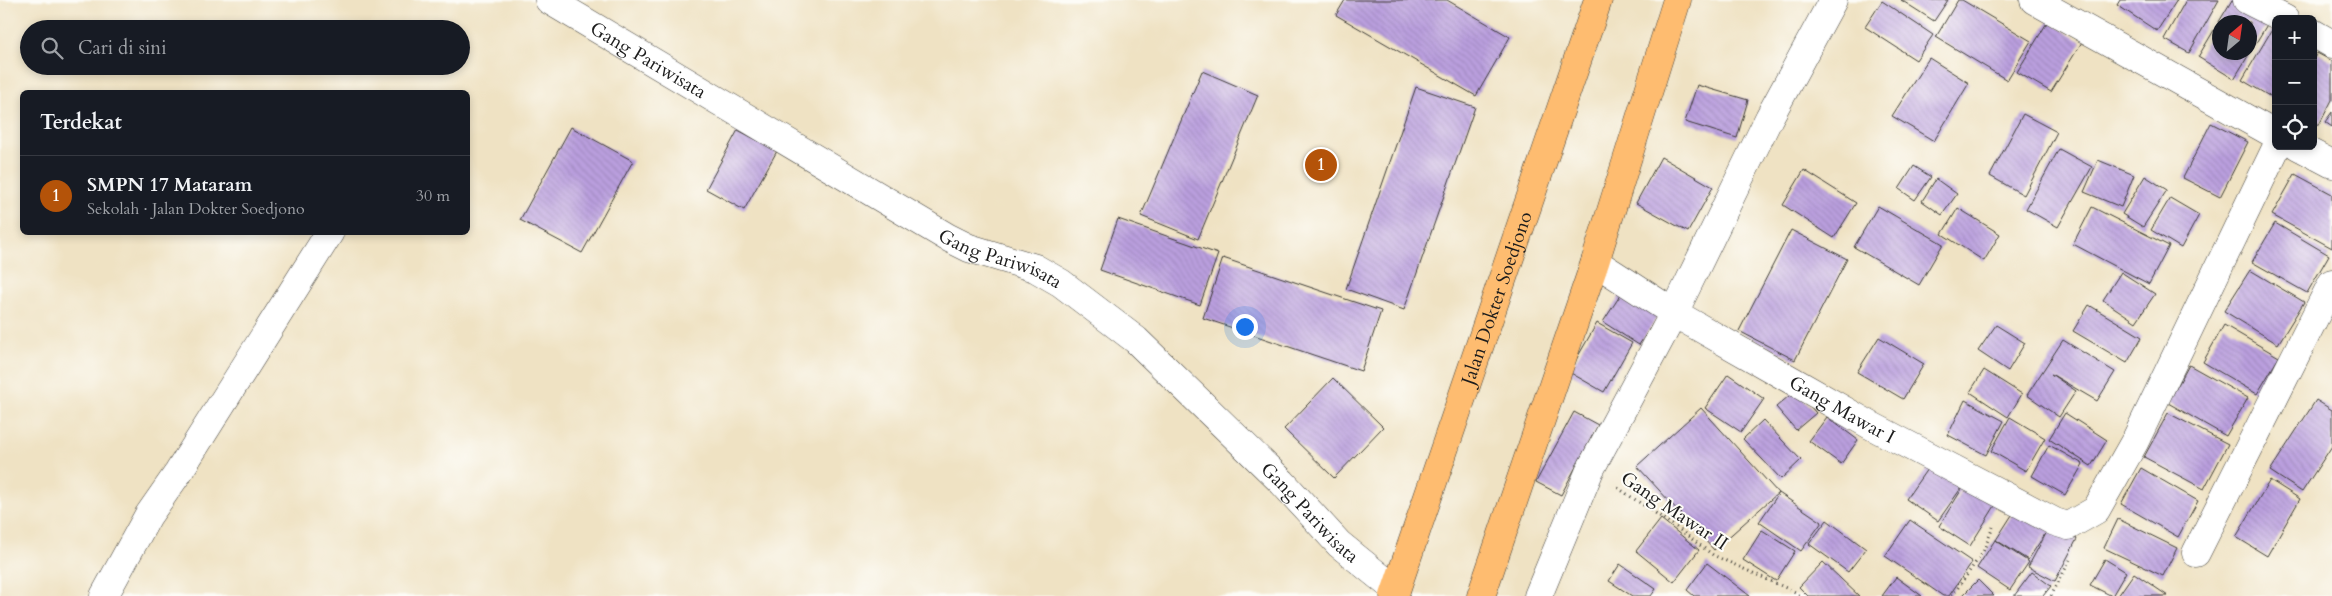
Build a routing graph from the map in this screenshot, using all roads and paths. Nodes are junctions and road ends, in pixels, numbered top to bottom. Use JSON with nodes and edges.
{"nodes":[{"id":1,"x":549,"y":0,"type":"edge"},
{"id":2,"x":1598,"y":0,"type":"edge"},
{"id":3,"x":1678,"y":0,"type":"edge"},
{"id":4,"x":1833,"y":0,"type":"edge"},
{"id":5,"x":2034,"y":0,"type":"edge"},
{"id":6,"x":2247,"y":0,"type":"edge"},
{"id":7,"x":2277,"y":15,"type":"edge"},
{"id":8,"x":2317,"y":35,"type":"edge"},
{"id":9,"x":2332,"y":44,"type":"edge"},
{"id":10,"x":2272,"y":133,"type":"edge"},
{"id":11,"x":2275,"y":150,"type":"edge"},
{"id":12,"x":2306,"y":150,"type":"edge"},
{"id":13,"x":2332,"y":164,"type":"edge"},
{"id":14,"x":328,"y":235,"type":"edge"},
{"id":15,"x":1595,"y":262,"type":"junction"},
{"id":16,"x":2332,"y":283,"type":"edge"},
{"id":17,"x":1674,"y":313,"type":"junction"},
{"id":18,"x":1590,"y":470,"type":"junction"},
{"id":19,"x":2006,"y":496,"type":"junction"},
{"id":20,"x":2196,"y":553,"type":"dead end"},
{"id":21,"x":1395,"y":593,"type":"edge"},
{"id":22,"x":104,"y":596,"type":"edge"},
{"id":23,"x":1481,"y":596,"type":"edge"},
{"id":24,"x":1538,"y":596,"type":"edge"},
{"id":25,"x":1800,"y":596,"type":"edge"},
{"id":26,"x":1952,"y":596,"type":"edge"}],
"edges":[{"from":1,"to":21,"type":"street","name":"Gang Pariwisata"},
{"from":2,"to":21,"type":"highway","name":"Jalan Dokter Soedjono"},
{"from":3,"to":15,"type":"highway"},
{"from":4,"to":17,"type":"street"},
{"from":5,"to":10,"type":"street"},
{"from":6,"to":7,"type":"street"},
{"from":8,"to":9,"type":"street"},
{"from":11,"to":19,"type":"street","name":"Gang Mawar I"},
{"from":12,"to":13,"type":"street"},
{"from":14,"to":22,"type":"street"},
{"from":15,"to":17,"type":"street","name":"Gang Mawar I"},
{"from":15,"to":23,"type":"highway"},
{"from":16,"to":20,"type":"street"},
{"from":17,"to":18,"type":"street"},
{"from":17,"to":19,"type":"street","name":"Gang Mawar I"},
{"from":18,"to":24,"type":"street"},
{"from":18,"to":25,"type":"path","name":"Gang Mawar II"},
{"from":19,"to":26,"type":"path"}]}
